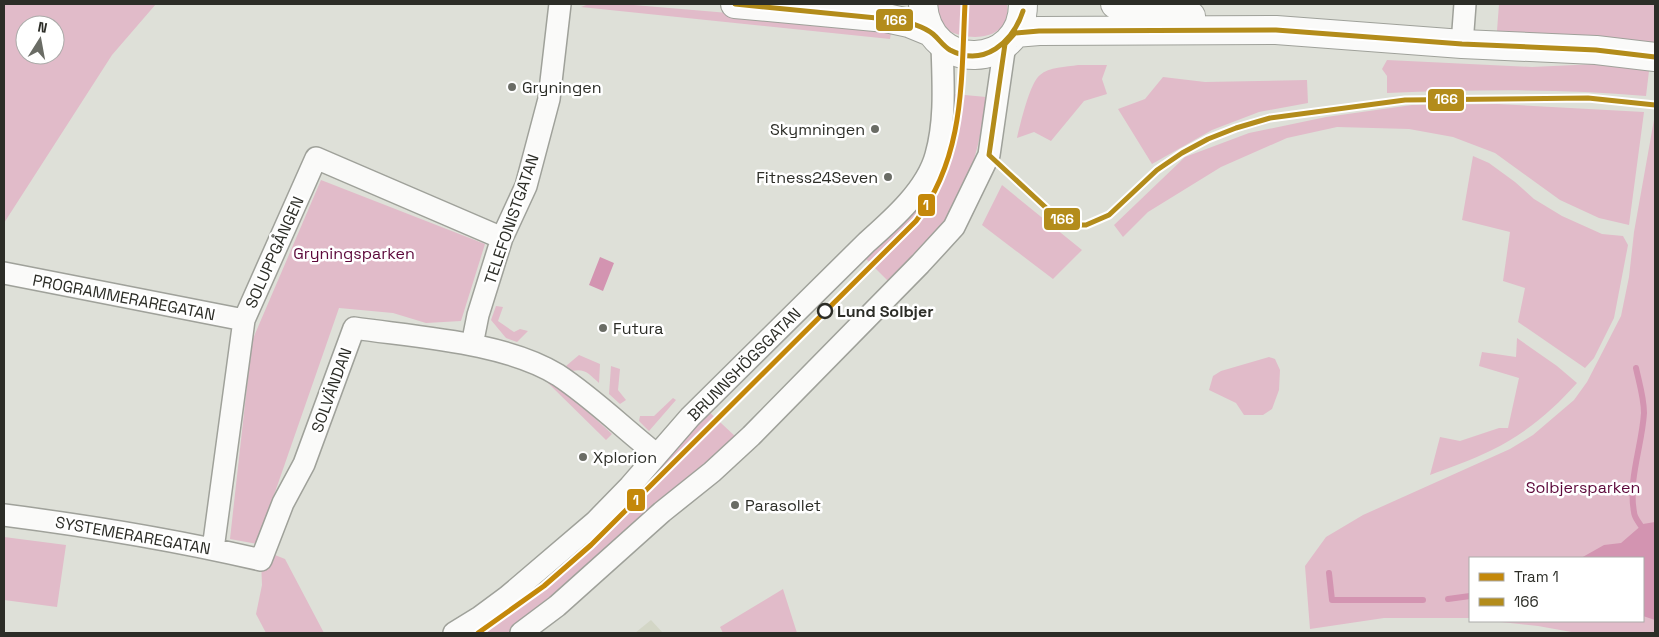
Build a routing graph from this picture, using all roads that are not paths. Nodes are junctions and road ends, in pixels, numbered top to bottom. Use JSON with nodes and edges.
{"nodes":[{"id":1,"x":560,"y":4,"type":"edge"},
{"id":2,"x":735,"y":4,"type":"edge"},
{"id":3,"x":923,"y":4,"type":"edge"},
{"id":4,"x":1023,"y":4,"type":"edge"},
{"id":5,"x":1114,"y":4,"type":"edge"},
{"id":6,"x":1465,"y":4,"type":"edge"},
{"id":7,"x":1276,"y":30,"type":"junction"},
{"id":8,"x":936,"y":38,"type":"junction"},
{"id":9,"x":1010,"y":39,"type":"junction"},
{"id":10,"x":1462,"y":44,"type":"junction"},
{"id":11,"x":1655,"y":57,"type":"edge"},
{"id":12,"x":502,"y":238,"type":"junction"},
{"id":13,"x":4,"y":273,"type":"edge"},
{"id":14,"x":244,"y":320,"type":"junction"},
{"id":15,"x":472,"y":345,"type":"junction"},
{"id":16,"x":656,"y":454,"type":"junction"},
{"id":17,"x":4,"y":515,"type":"edge"},
{"id":18,"x":213,"y":549,"type":"junction"},
{"id":19,"x":261,"y":560,"type":"joint"},
{"id":20,"x":454,"y":633,"type":"edge"},
{"id":21,"x":521,"y":633,"type":"edge"}],
"edges":[{"from":1,"to":12,"type":"street","name":"TELEFONISTGATAN"},
{"from":2,"to":8,"type":"main road"},
{"from":3,"to":8,"type":"main road"},
{"from":4,"to":9,"type":"main road"},
{"from":5,"to":7,"type":"main road"},
{"from":6,"to":10,"type":"street"},
{"from":7,"to":9,"type":"main road"},
{"from":7,"to":10,"type":"main road"},
{"from":8,"to":9,"type":"main road"},
{"from":8,"to":16,"type":"street","name":"BRUNNSHÖGSGATAN"},
{"from":9,"to":21,"type":"street"},
{"from":10,"to":11,"type":"main road"},
{"from":12,"to":14,"type":"street","name":"SOLUPPGÅNGEN"},
{"from":12,"to":15,"type":"street","name":"TELEFONISTGATAN"},
{"from":13,"to":14,"type":"street","name":"PROGRAMMERAREGATAN"},
{"from":14,"to":18,"type":"street","name":"SOLUPPGÅNGEN"},
{"from":15,"to":16,"type":"street"},
{"from":15,"to":19,"type":"street","name":"SOLVÄNDAN"},
{"from":16,"to":20,"type":"street","name":"BRUNNSHÖGSGATAN"},
{"from":17,"to":18,"type":"street","name":"SYSTEMERAREGATAN"},
{"from":18,"to":19,"type":"street","name":"SYSTEMERAREGATAN"}]}
